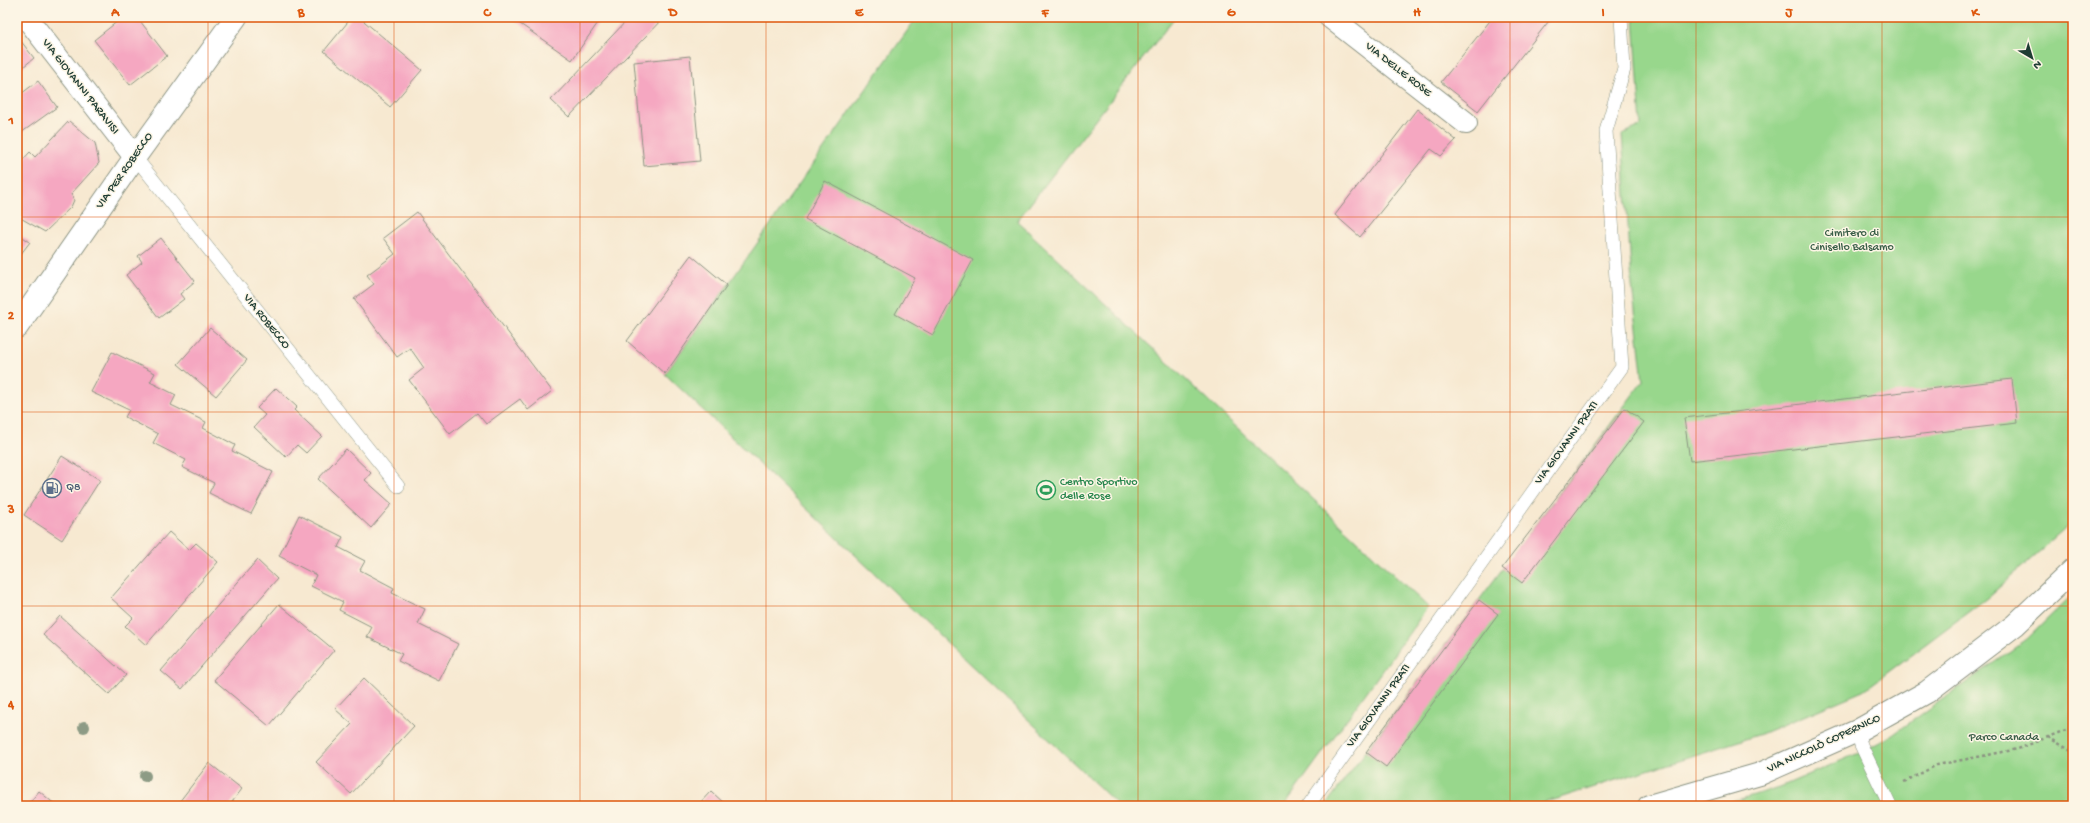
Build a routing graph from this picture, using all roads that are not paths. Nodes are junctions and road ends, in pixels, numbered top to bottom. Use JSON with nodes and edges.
{"nodes":[{"id":1,"x":26,"y":17,"type":"edge"},
{"id":2,"x":236,"y":17,"type":"edge"},
{"id":3,"x":1330,"y":17,"type":"edge"},
{"id":4,"x":1621,"y":17,"type":"edge"},
{"id":5,"x":1466,"y":123,"type":"dead end"},
{"id":6,"x":135,"y":157,"type":"junction"},
{"id":7,"x":17,"y":327,"type":"edge"},
{"id":8,"x":398,"y":486,"type":"dead end"},
{"id":9,"x":2073,"y":570,"type":"edge"},
{"id":10,"x":1857,"y":731,"type":"junction"},
{"id":11,"x":1308,"y":806,"type":"edge"},
{"id":12,"x":1649,"y":806,"type":"edge"},
{"id":13,"x":1890,"y":806,"type":"edge"}],
"edges":[{"from":1,"to":6,"type":"street","name":"VIA GIOVANNI PARAVISI"},
{"from":2,"to":6,"type":"street","name":"VIA PER ROBECCO"},
{"from":3,"to":5,"type":"street","name":"VIA DELLE ROSE"},
{"from":4,"to":11,"type":"lane","name":"VIA GIOVANNI PRATI"},
{"from":6,"to":7,"type":"street","name":"VIA PER ROBECCO"},
{"from":6,"to":8,"type":"lane","name":"VIA ROBECCO"},
{"from":9,"to":10,"type":"street","name":"VIA NICCOLÒ COPERNICO"},
{"from":10,"to":12,"type":"street","name":"VIA NICCOLÒ COPERNICO"},
{"from":10,"to":13,"type":"lane"}]}
